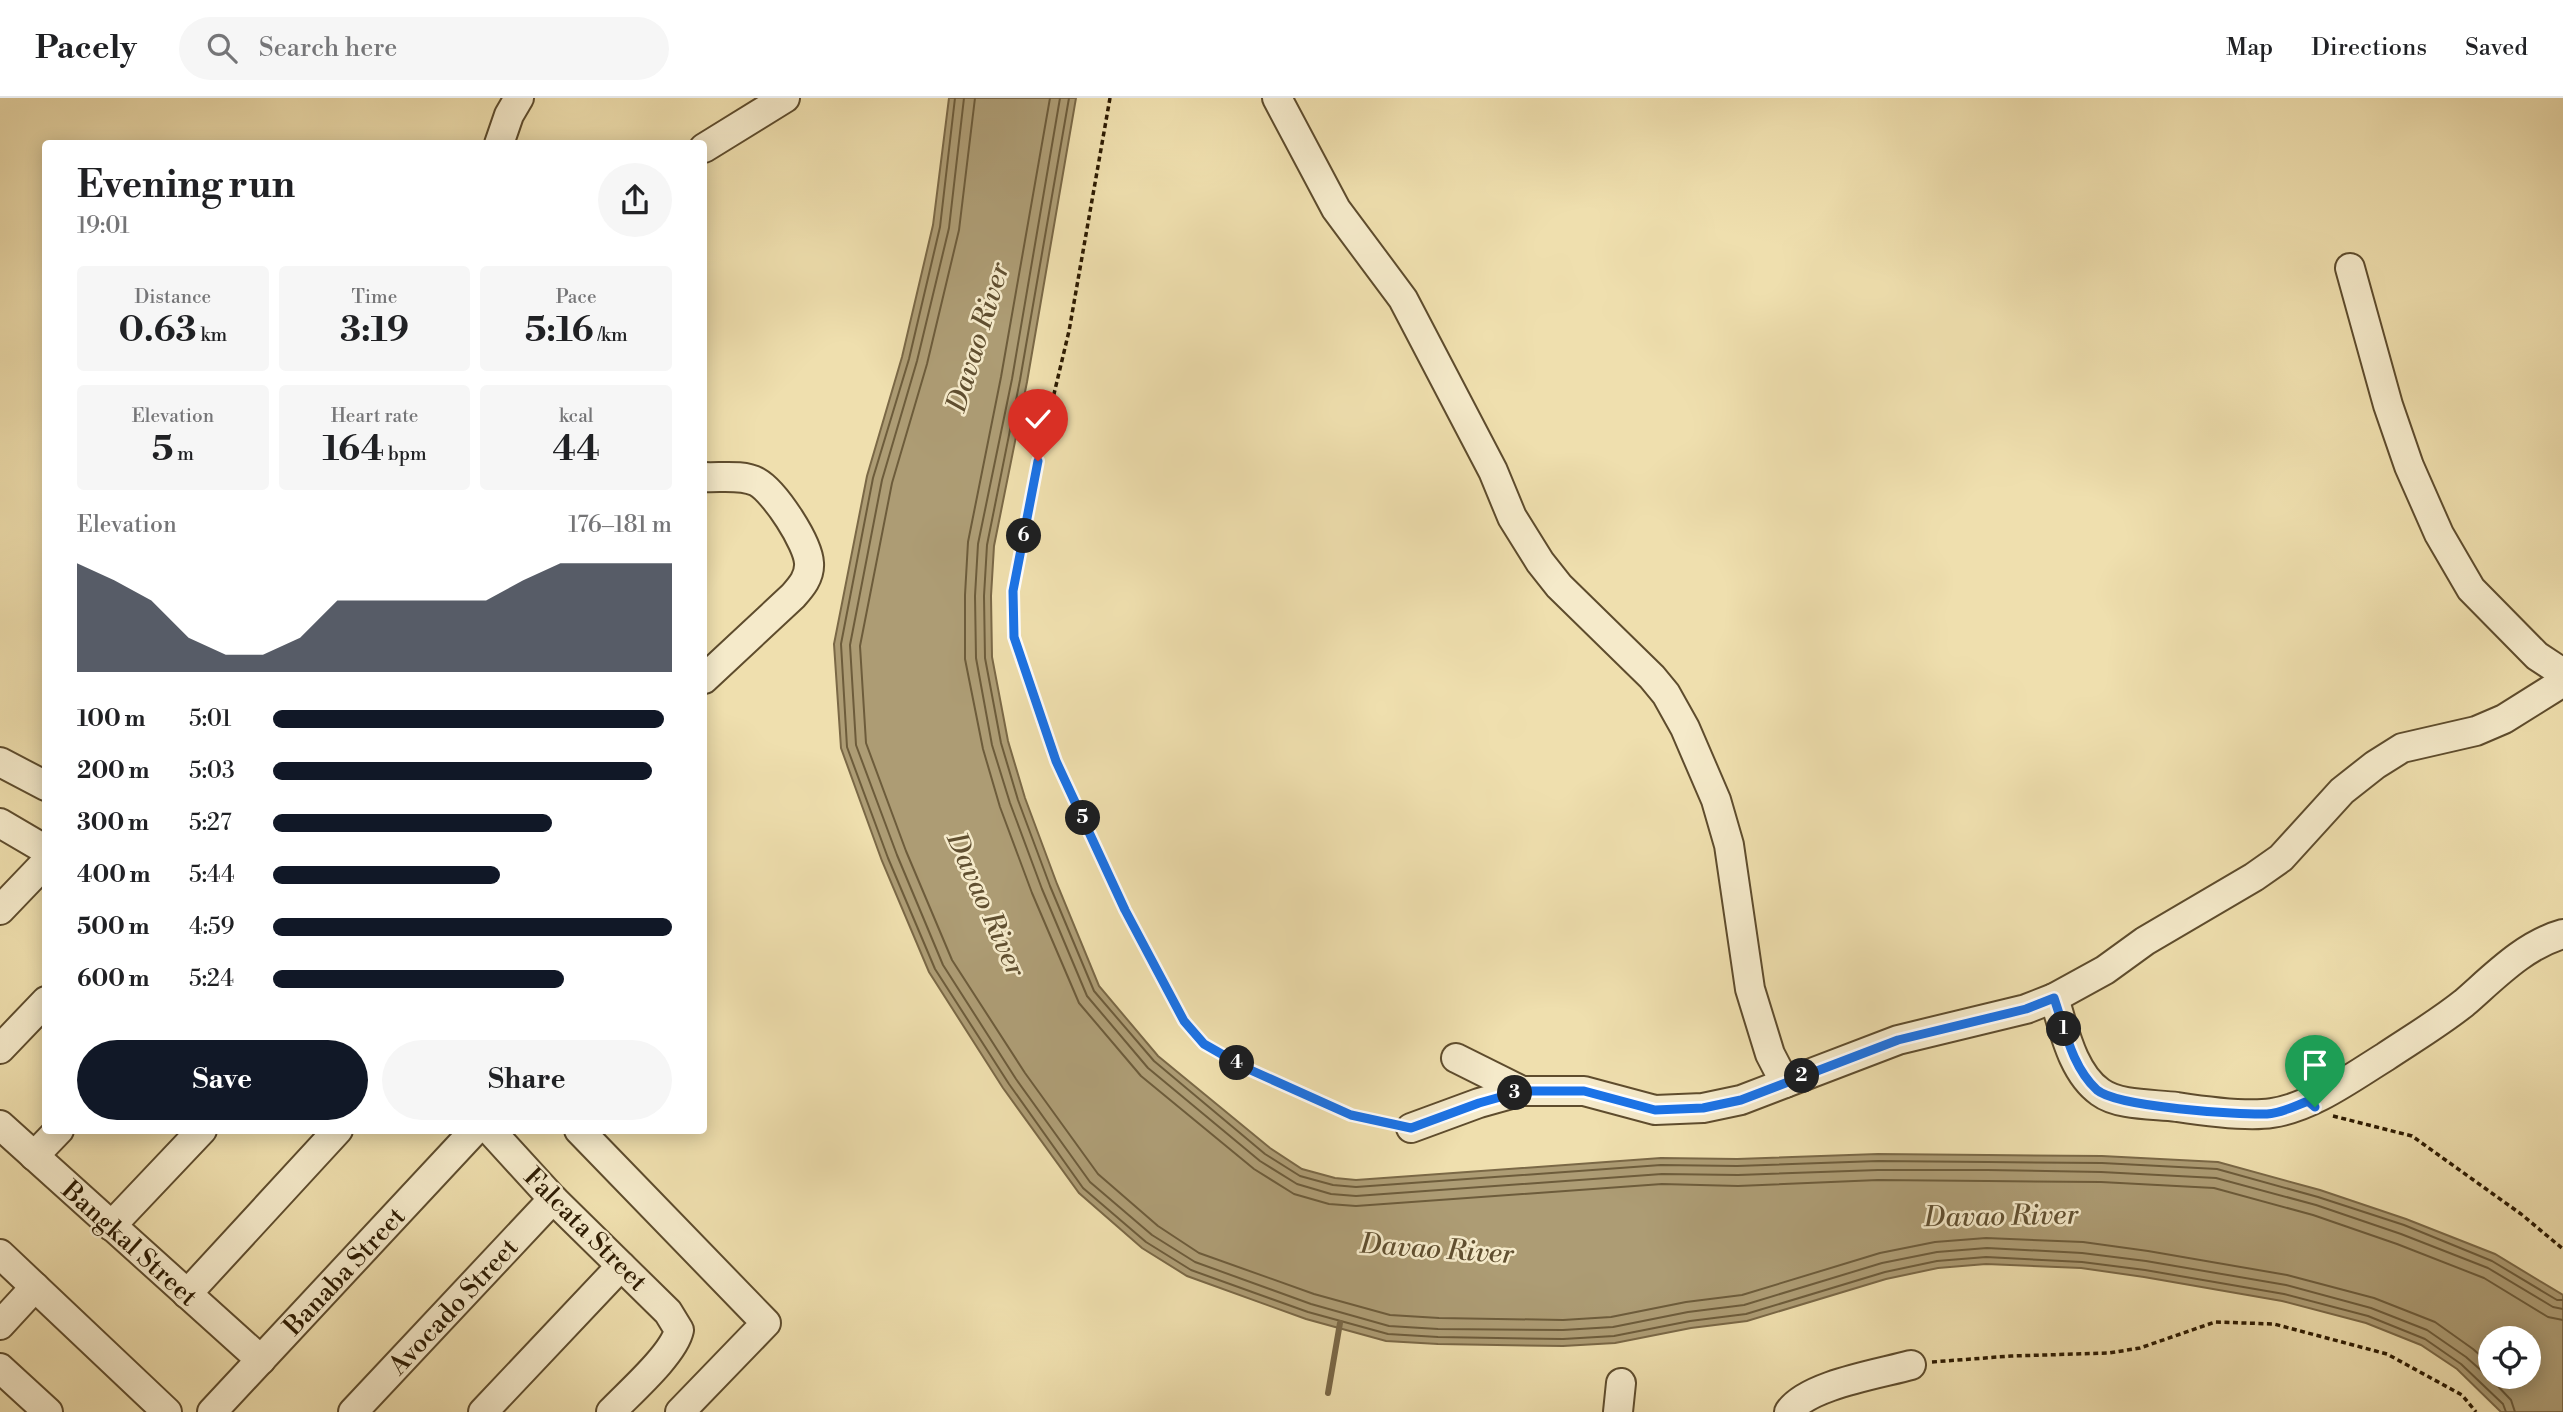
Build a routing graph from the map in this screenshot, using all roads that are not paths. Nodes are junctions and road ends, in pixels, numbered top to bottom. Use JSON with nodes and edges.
{"nodes":[{"id":1,"x":519,"y":98,"type":"edge"},
{"id":2,"x":785,"y":98,"type":"edge"},
{"id":3,"x":1277,"y":98,"type":"edge"},
{"id":4,"x":500,"y":140,"type":"edge"},
{"id":5,"x":707,"y":146,"type":"edge"},
{"id":6,"x":2350,"y":268,"type":"dead end"},
{"id":7,"x":707,"y":477,"type":"edge"},
{"id":8,"x":2563,"y":673,"type":"edge"},
{"id":9,"x":707,"y":676,"type":"edge"},
{"id":10,"x":2563,"y":682,"type":"edge"},
{"id":11,"x":0,"y":762,"type":"edge"},
{"id":12,"x":42,"y":784,"type":"edge"},
{"id":13,"x":0,"y":823,"type":"edge"},
{"id":14,"x":42,"y":848,"type":"edge"},
{"id":15,"x":42,"y":866,"type":"edge"},
{"id":16,"x":0,"y":909,"type":"edge"},
{"id":17,"x":2563,"y":934,"type":"edge"},
{"id":18,"x":2054,"y":998,"type":"junction"},
{"id":19,"x":42,"y":1005,"type":"edge"},
{"id":20,"x":0,"y":1049,"type":"edge"},
{"id":21,"x":1457,"y":1058,"type":"dead end"},
{"id":22,"x":1785,"y":1083,"type":"junction"},
{"id":23,"x":1522,"y":1091,"type":"junction"},
{"id":24,"x":0,"y":1125,"type":"edge"},
{"id":25,"x":1411,"y":1128,"type":"road end"},
{"id":26,"x":55,"y":1134,"type":"edge"},
{"id":27,"x":198,"y":1134,"type":"edge"},
{"id":28,"x":334,"y":1134,"type":"edge"},
{"id":29,"x":471,"y":1134,"type":"edge"},
{"id":30,"x":494,"y":1134,"type":"edge"},
{"id":31,"x":583,"y":1134,"type":"edge"},
{"id":32,"x":34,"y":1156,"type":"junction"},
{"id":33,"x":553,"y":1199,"type":"junction"},
{"id":34,"x":111,"y":1226,"type":"junction"},
{"id":35,"x":0,"y":1254,"type":"edge"},
{"id":36,"x":621,"y":1266,"type":"junction"},
{"id":37,"x":35,"y":1287,"type":"junction"},
{"id":38,"x":187,"y":1294,"type":"junction"},
{"id":39,"x":0,"y":1325,"type":"edge"},
{"id":40,"x":261,"y":1360,"type":"junction"},
{"id":41,"x":1911,"y":1365,"type":"road end"},
{"id":42,"x":0,"y":1368,"type":"edge"},
{"id":43,"x":1621,"y":1383,"type":"dead end"},
{"id":44,"x":48,"y":1412,"type":"edge"},
{"id":45,"x":167,"y":1412,"type":"edge"},
{"id":46,"x":212,"y":1412,"type":"edge"},
{"id":47,"x":354,"y":1412,"type":"edge"},
{"id":48,"x":483,"y":1412,"type":"edge"},
{"id":49,"x":611,"y":1412,"type":"edge"},
{"id":50,"x":680,"y":1412,"type":"edge"},
{"id":51,"x":1618,"y":1412,"type":"edge"},
{"id":52,"x":1789,"y":1412,"type":"edge"}],
"edges":[{"from":1,"to":4,"type":"street"},
{"from":2,"to":5,"type":"street"},
{"from":3,"to":22,"type":"street"},
{"from":6,"to":8,"type":"street"},
{"from":7,"to":9,"type":"street"},
{"from":10,"to":18,"type":"street"},
{"from":11,"to":12,"type":"street"},
{"from":13,"to":14,"type":"street"},
{"from":15,"to":16,"type":"street"},
{"from":17,"to":18,"type":"street"},
{"from":18,"to":22,"type":"street"},
{"from":19,"to":20,"type":"street"},
{"from":21,"to":23,"type":"street"},
{"from":22,"to":23,"type":"street"},
{"from":23,"to":25,"type":"street"},
{"from":24,"to":32,"type":"street","name":"Bangkal Street"},
{"from":26,"to":32,"type":"street"},
{"from":27,"to":34,"type":"street"},
{"from":28,"to":38,"type":"street"},
{"from":29,"to":40,"type":"street","name":"Banaba Street"},
{"from":30,"to":33,"type":"street","name":"Falcata Street"},
{"from":31,"to":50,"type":"street"},
{"from":32,"to":34,"type":"street","name":"Bangkal Street"},
{"from":33,"to":36,"type":"street","name":"Falcata Street"},
{"from":33,"to":47,"type":"street","name":"Avocado Street"},
{"from":34,"to":38,"type":"street","name":"Bangkal Street"},
{"from":35,"to":37,"type":"street"},
{"from":36,"to":48,"type":"street"},
{"from":36,"to":49,"type":"street","name":"Falcata Street"},
{"from":37,"to":39,"type":"street"},
{"from":37,"to":45,"type":"street"},
{"from":38,"to":40,"type":"street","name":"Bangkal Street"},
{"from":40,"to":46,"type":"street","name":"Banaba Street"},
{"from":41,"to":52,"type":"street"},
{"from":42,"to":44,"type":"street"},
{"from":43,"to":51,"type":"street"}]}
